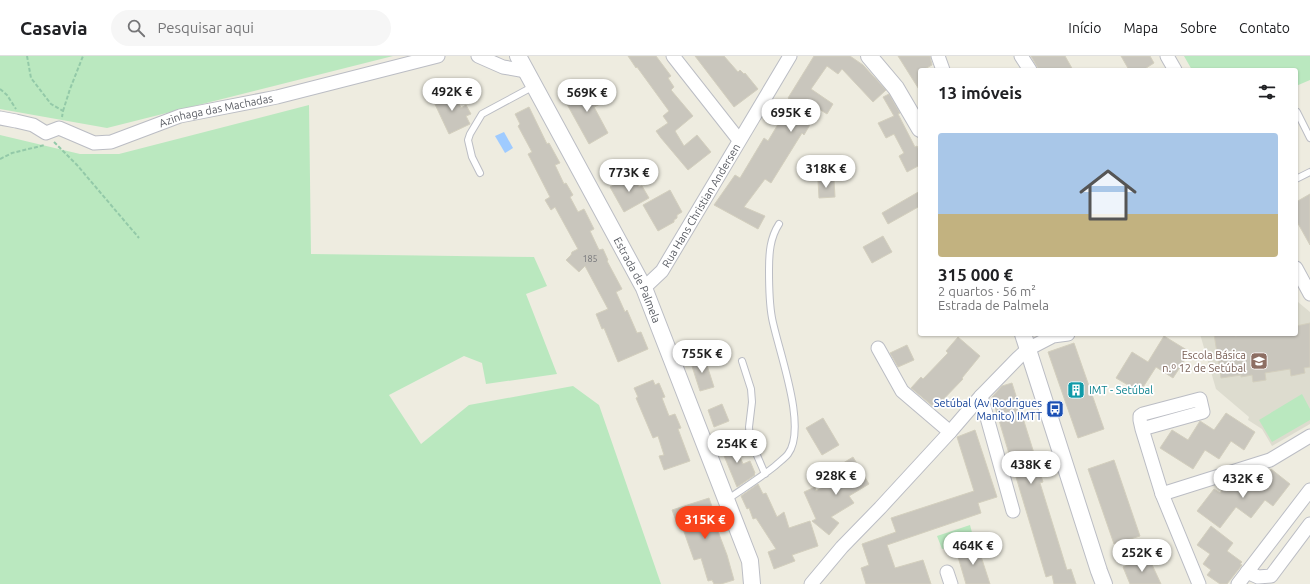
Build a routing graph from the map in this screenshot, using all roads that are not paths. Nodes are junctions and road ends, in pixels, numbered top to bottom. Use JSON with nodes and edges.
{"nodes":[{"id":1,"x":438,"y":56,"type":"edge"},
{"id":2,"x":478,"y":56,"type":"edge"},
{"id":3,"x":518,"y":56,"type":"edge"},
{"id":4,"x":674,"y":56,"type":"edge"},
{"id":5,"x":790,"y":56,"type":"edge"},
{"id":6,"x":869,"y":56,"type":"edge"},
{"id":7,"x":938,"y":56,"type":"edge"},
{"id":8,"x":1021,"y":56,"type":"edge"},
{"id":9,"x":1167,"y":56,"type":"edge"},
{"id":10,"x":942,"y":68,"type":"edge"},
{"id":11,"x":1029,"y":68,"type":"edge"},
{"id":12,"x":1174,"y":68,"type":"edge"},
{"id":13,"x":526,"y":71,"type":"junction"},
{"id":14,"x":534,"y":86,"type":"junction"},
{"id":15,"x":1298,"y":114,"type":"edge"},
{"id":16,"x":0,"y":118,"type":"edge"},
{"id":17,"x":918,"y":126,"type":"edge"},
{"id":18,"x":1310,"y":138,"type":"edge"},
{"id":19,"x":739,"y":140,"type":"junction"},
{"id":20,"x":1310,"y":172,"type":"edge"},
{"id":21,"x":480,"y":174,"type":"dead end"},
{"id":22,"x":1298,"y":178,"type":"edge"},
{"id":23,"x":779,"y":224,"type":"dead end"},
{"id":24,"x":1298,"y":272,"type":"edge"},
{"id":25,"x":644,"y":288,"type":"junction"},
{"id":26,"x":1306,"y":290,"type":"edge"},
{"id":27,"x":1053,"y":336,"type":"edge"},
{"id":28,"x":1025,"y":341,"type":"edge"},
{"id":29,"x":878,"y":348,"type":"dead end"},
{"id":30,"x":742,"y":361,"type":"dead end"},
{"id":31,"x":981,"y":396,"type":"junction"},
{"id":32,"x":1142,"y":429,"type":"dead end"},
{"id":33,"x":950,"y":432,"type":"junction"},
{"id":34,"x":1310,"y":436,"type":"edge"},
{"id":35,"x":765,"y":474,"type":"junction"},
{"id":36,"x":1310,"y":490,"type":"edge"},
{"id":37,"x":1162,"y":494,"type":"junction"},
{"id":38,"x":726,"y":500,"type":"junction"},
{"id":39,"x":1013,"y":511,"type":"dead end"},
{"id":40,"x":1310,"y":524,"type":"edge"},
{"id":41,"x":1247,"y":572,"type":"junction"},
{"id":42,"x":752,"y":584,"type":"edge"},
{"id":43,"x":811,"y":584,"type":"edge"},
{"id":44,"x":1104,"y":584,"type":"edge"},
{"id":45,"x":1199,"y":584,"type":"edge"},
{"id":46,"x":1238,"y":584,"type":"edge"}],
"edges":[{"from":1,"to":16,"type":"street","name":"Azinhaga das Machadas"},
{"from":2,"to":13,"type":"street"},
{"from":3,"to":13,"type":"street","name":"Estrada de Palmela"},
{"from":4,"to":19,"type":"street"},
{"from":5,"to":19,"type":"street","name":"Rua Hans Christian Andersen"},
{"from":6,"to":17,"type":"street"},
{"from":7,"to":10,"type":"street"},
{"from":8,"to":11,"type":"street"},
{"from":9,"to":12,"type":"street"},
{"from":13,"to":14,"type":"street","name":"Estrada de Palmela"},
{"from":14,"to":21,"type":"lane"},
{"from":14,"to":25,"type":"street","name":"Estrada de Palmela"},
{"from":15,"to":18,"type":"lane"},
{"from":19,"to":25,"type":"street","name":"Rua Hans Christian Andersen"},
{"from":20,"to":22,"type":"lane"},
{"from":23,"to":35,"type":"lane"},
{"from":24,"to":26,"type":"street"},
{"from":25,"to":38,"type":"street","name":"Estrada de Palmela"},
{"from":27,"to":28,"type":"street"},
{"from":28,"to":31,"type":"street"},
{"from":28,"to":44,"type":"street"},
{"from":29,"to":33,"type":"street"},
{"from":30,"to":35,"type":"lane"},
{"from":31,"to":33,"type":"street"},
{"from":31,"to":39,"type":"street"},
{"from":32,"to":37,"type":"street"},
{"from":33,"to":43,"type":"street"},
{"from":34,"to":37,"type":"street"},
{"from":35,"to":38,"type":"lane"},
{"from":36,"to":41,"type":"street"},
{"from":37,"to":45,"type":"street"},
{"from":38,"to":42,"type":"street","name":"Estrada de Palmela"},
{"from":40,"to":41,"type":"street"},
{"from":41,"to":46,"type":"street"}]}
